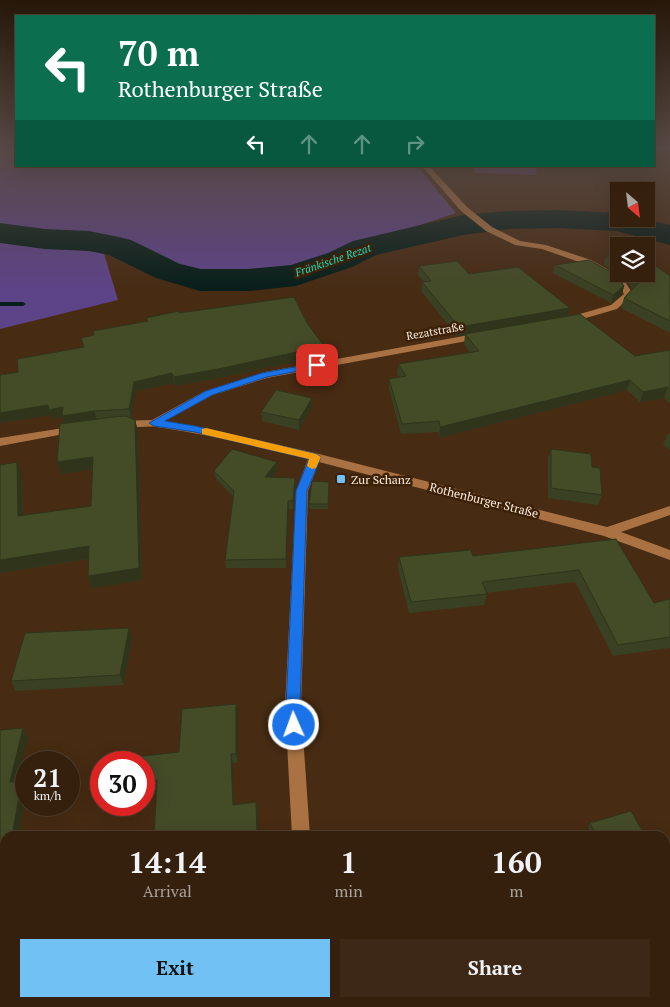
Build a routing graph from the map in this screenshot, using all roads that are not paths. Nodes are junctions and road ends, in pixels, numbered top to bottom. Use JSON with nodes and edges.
{"nodes":[{"id":1,"x":453,"y":196,"type":"edge"},
{"id":2,"x":558,"y":322,"type":"edge"},
{"id":3,"x":491,"y":334,"type":"edge"},
{"id":4,"x":154,"y":423,"type":"junction"},
{"id":5,"x":107,"y":425,"type":"edge"},
{"id":6,"x":88,"y":427,"type":"edge"},
{"id":7,"x":0,"y":442,"type":"edge"},
{"id":8,"x":316,"y":457,"type":"junction"},
{"id":9,"x":670,"y":510,"type":"edge"},
{"id":10,"x":607,"y":532,"type":"junction"},
{"id":11,"x":670,"y":555,"type":"edge"},
{"id":12,"x":301,"y":831,"type":"edge"}],
"edges":[{"from":1,"to":2,"type":"street"},
{"from":3,"to":4,"type":"street","name":"Rezatstraße"},
{"from":4,"to":5,"type":"street","name":"Rothenburger Straße"},
{"from":4,"to":8,"type":"street","name":"Rothenburger Straße"},
{"from":6,"to":7,"type":"street"},
{"from":8,"to":10,"type":"street","name":"Rothenburger Straße"},
{"from":8,"to":12,"type":"street"},
{"from":9,"to":10,"type":"street"},
{"from":10,"to":11,"type":"street","name":"Rothenburger Straße"}]}
